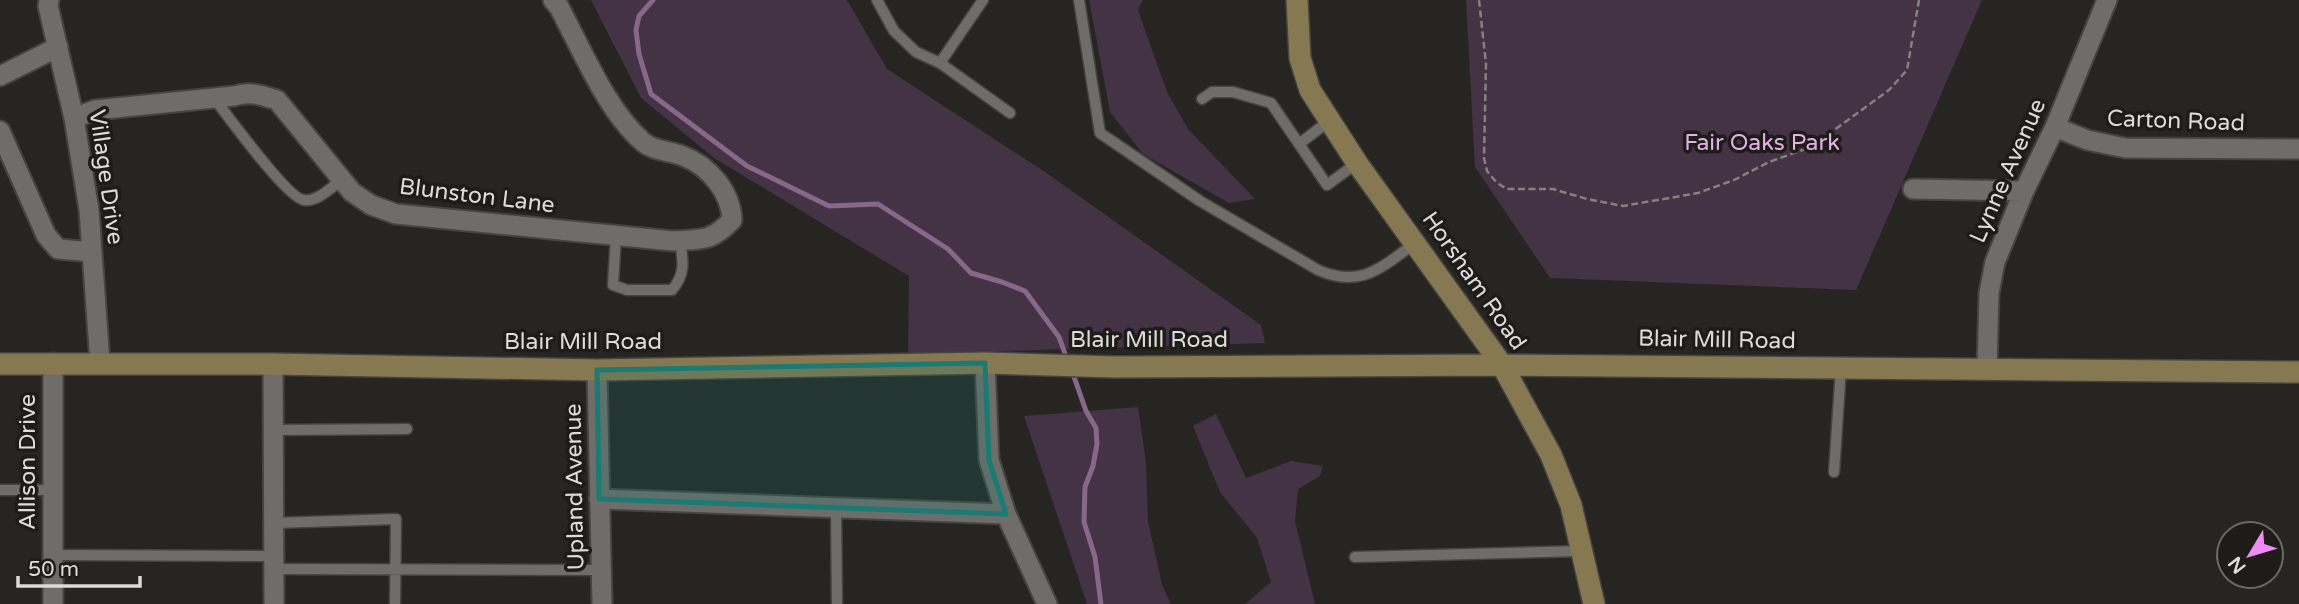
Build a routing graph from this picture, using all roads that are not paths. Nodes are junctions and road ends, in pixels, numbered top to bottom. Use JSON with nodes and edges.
{"nodes":[{"id":1,"x":49,"y":0,"type":"edge"},
{"id":2,"x":553,"y":0,"type":"edge"},
{"id":3,"x":877,"y":0,"type":"edge"},
{"id":4,"x":982,"y":0,"type":"edge"},
{"id":5,"x":1079,"y":0,"type":"edge"},
{"id":6,"x":1297,"y":0,"type":"edge"},
{"id":7,"x":2107,"y":0,"type":"edge"},
{"id":8,"x":58,"y":47,"type":"junction"},
{"id":9,"x":940,"y":63,"type":"junction"},
{"id":10,"x":0,"y":76,"type":"edge"},
{"id":11,"x":214,"y":98,"type":"junction"},
{"id":12,"x":1202,"y":99,"type":"dead end"},
{"id":13,"x":1010,"y":113,"type":"dead end"},
{"id":14,"x":74,"y":118,"type":"junction"},
{"id":15,"x":1329,"y":121,"type":"junction"},
{"id":16,"x":2054,"y":127,"type":"junction"},
{"id":17,"x":0,"y":131,"type":"edge"},
{"id":18,"x":1299,"y":144,"type":"junction"},
{"id":19,"x":2299,"y":149,"type":"edge"},
{"id":20,"x":1357,"y":163,"type":"junction"},
{"id":21,"x":342,"y":180,"type":"junction"},
{"id":22,"x":1913,"y":189,"type":"dead end"},
{"id":23,"x":2024,"y":191,"type":"junction"},
{"id":24,"x":616,"y":235,"type":"junction"},
{"id":25,"x":677,"y":241,"type":"junction"},
{"id":26,"x":1415,"y":243,"type":"junction"},
{"id":27,"x":92,"y":252,"type":"junction"},
{"id":28,"x":0,"y":363,"type":"edge"},
{"id":29,"x":52,"y":363,"type":"junction"},
{"id":30,"x":100,"y":363,"type":"junction"},
{"id":31,"x":985,"y":363,"type":"junction"},
{"id":32,"x":274,"y":364,"type":"junction"},
{"id":33,"x":1502,"y":365,"type":"junction"},
{"id":34,"x":1841,"y":368,"type":"junction"},
{"id":35,"x":1987,"y":369,"type":"junction"},
{"id":36,"x":597,"y":370,"type":"junction"},
{"id":37,"x":2299,"y":372,"type":"edge"},
{"id":38,"x":407,"y":429,"type":"dead end"},
{"id":39,"x":274,"y":430,"type":"junction"},
{"id":40,"x":1835,"y":472,"type":"dead end"},
{"id":41,"x":53,"y":490,"type":"junction"},
{"id":42,"x":0,"y":491,"type":"edge"},
{"id":43,"x":599,"y":499,"type":"junction"},
{"id":44,"x":836,"y":508,"type":"junction"},
{"id":45,"x":1006,"y":514,"type":"junction"},
{"id":46,"x":274,"y":523,"type":"junction"},
{"id":47,"x":1582,"y":551,"type":"junction"},
{"id":48,"x":53,"y":555,"type":"junction"},
{"id":49,"x":1355,"y":557,"type":"dead end"},
{"id":50,"x":274,"y":563,"type":"junction"},
{"id":51,"x":396,"y":569,"type":"junction"},
{"id":52,"x":601,"y":570,"type":"junction"},
{"id":53,"x":53,"y":604,"type":"edge"},
{"id":54,"x":274,"y":604,"type":"edge"},
{"id":55,"x":395,"y":604,"type":"edge"},
{"id":56,"x":602,"y":604,"type":"edge"},
{"id":57,"x":837,"y":604,"type":"edge"},
{"id":58,"x":1047,"y":604,"type":"edge"},
{"id":59,"x":1594,"y":604,"type":"edge"}],
"edges":[{"from":1,"to":8,"type":"street","name":"Village Drive"},
{"from":2,"to":25,"type":"street","name":"Blunston Lane"},
{"from":3,"to":9,"type":"lane"},
{"from":4,"to":9,"type":"lane"},
{"from":5,"to":26,"type":"lane"},
{"from":6,"to":15,"type":"main road","name":"Horsham Road"},
{"from":7,"to":16,"type":"street","name":"Lynne Avenue"},
{"from":8,"to":10,"type":"street"},
{"from":8,"to":14,"type":"street","name":"Village Drive"},
{"from":9,"to":13,"type":"lane"},
{"from":11,"to":14,"type":"street","name":"Blunston Lane"},
{"from":11,"to":21,"type":"street","name":"Blunston Lane"},
{"from":11,"to":21,"type":"lane"},
{"from":12,"to":18,"type":"lane"},
{"from":14,"to":27,"type":"street","name":"Village Drive"},
{"from":15,"to":18,"type":"lane"},
{"from":15,"to":20,"type":"main road","name":"Horsham Road"},
{"from":16,"to":19,"type":"street","name":"Carton Road"},
{"from":16,"to":23,"type":"street","name":"Lynne Avenue"},
{"from":17,"to":27,"type":"street"},
{"from":18,"to":20,"type":"lane"},
{"from":20,"to":26,"type":"main road","name":"Horsham Road"},
{"from":21,"to":24,"type":"street","name":"Blunston Lane"},
{"from":22,"to":23,"type":"street"},
{"from":23,"to":35,"type":"street","name":"Lynne Avenue"},
{"from":24,"to":25,"type":"street","name":"Blunston Lane"},
{"from":24,"to":25,"type":"lane"},
{"from":26,"to":33,"type":"main road","name":"Horsham Road"},
{"from":27,"to":30,"type":"street","name":"Village Drive"},
{"from":28,"to":29,"type":"main road","name":"Blair Mill Road"},
{"from":29,"to":30,"type":"main road","name":"Blair Mill Road"},
{"from":29,"to":41,"type":"street","name":"Allison Drive"},
{"from":30,"to":32,"type":"main road","name":"Blair Mill Road"},
{"from":31,"to":33,"type":"main road","name":"Blair Mill Road"},
{"from":31,"to":36,"type":"main road","name":"Blair Mill Road"},
{"from":31,"to":45,"type":"street"},
{"from":32,"to":36,"type":"main road","name":"Blair Mill Road"},
{"from":32,"to":39,"type":"street"},
{"from":33,"to":34,"type":"main road","name":"Blair Mill Road"},
{"from":33,"to":47,"type":"main road","name":"Horsham Road"},
{"from":34,"to":35,"type":"main road","name":"Blair Mill Road"},
{"from":34,"to":40,"type":"lane"},
{"from":35,"to":37,"type":"main road","name":"Blair Mill Road"},
{"from":36,"to":43,"type":"street","name":"Upland Avenue"},
{"from":38,"to":39,"type":"lane"},
{"from":39,"to":46,"type":"street"},
{"from":41,"to":42,"type":"lane"},
{"from":41,"to":48,"type":"street","name":"Allison Drive"},
{"from":43,"to":44,"type":"street"},
{"from":43,"to":52,"type":"street","name":"Upland Avenue"},
{"from":44,"to":45,"type":"street"},
{"from":44,"to":57,"type":"lane"},
{"from":45,"to":58,"type":"street"},
{"from":46,"to":50,"type":"street"},
{"from":46,"to":51,"type":"lane"},
{"from":47,"to":49,"type":"lane"},
{"from":47,"to":59,"type":"main road","name":"Horsham Road"},
{"from":48,"to":50,"type":"lane"},
{"from":48,"to":53,"type":"street","name":"Allison Drive"},
{"from":50,"to":51,"type":"lane"},
{"from":50,"to":54,"type":"street"},
{"from":51,"to":52,"type":"lane"},
{"from":51,"to":55,"type":"lane"},
{"from":52,"to":56,"type":"street","name":"Upland Avenue"}]}
